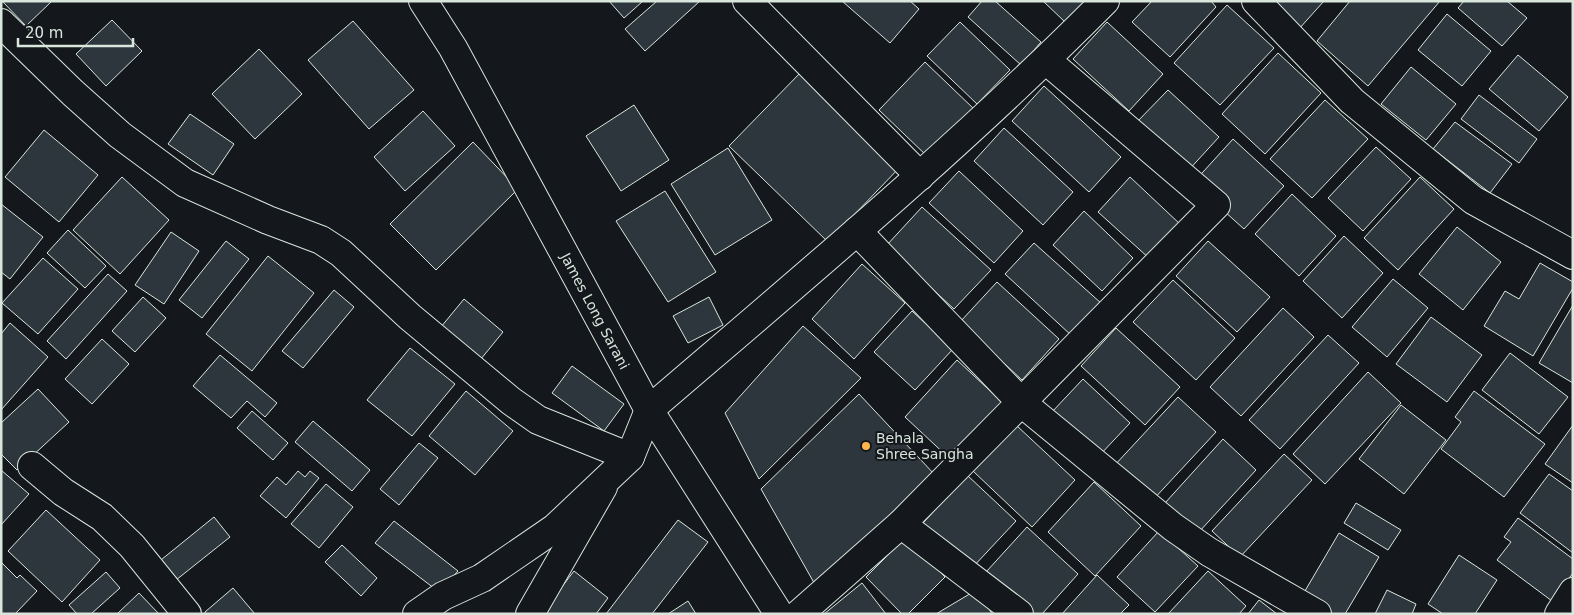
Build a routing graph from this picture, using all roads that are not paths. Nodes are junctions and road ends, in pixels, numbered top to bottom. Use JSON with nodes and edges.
{"nodes":[{"id":1,"x":423,"y":1,"type":"edge"},
{"id":2,"x":747,"y":1,"type":"edge"},
{"id":3,"x":1105,"y":1,"type":"edge"},
{"id":4,"x":1256,"y":1,"type":"edge"},
{"id":5,"x":1,"y":23,"type":"edge"},
{"id":6,"x":1046,"y":60,"type":"junction"},
{"id":7,"x":920,"y":176,"type":"junction"},
{"id":8,"x":857,"y":231,"type":"junction"},
{"id":9,"x":1573,"y":255,"type":"edge"},
{"id":10,"x":1022,"y":402,"type":"junction"},
{"id":11,"x":649,"y":410,"type":"junction"},
{"id":12,"x":630,"y":457,"type":"junction"},
{"id":13,"x":32,"y":466,"type":"dead end"},
{"id":14,"x":607,"y":479,"type":"junction"},
{"id":15,"x":900,"y":524,"type":"junction"},
{"id":16,"x":1573,"y":592,"type":"edge"},
{"id":17,"x":187,"y":614,"type":"edge"},
{"id":18,"x":417,"y":614,"type":"edge"},
{"id":19,"x":530,"y":614,"type":"edge"},
{"id":20,"x":779,"y":614,"type":"edge"},
{"id":21,"x":799,"y":614,"type":"edge"},
{"id":22,"x":1019,"y":614,"type":"edge"},
{"id":23,"x":1318,"y":614,"type":"edge"},
{"id":24,"x":1559,"y":614,"type":"edge"}],
"edges":[{"from":1,"to":11,"type":"street","name":"James Long Sarani"},
{"from":2,"to":7,"type":"street"},
{"from":3,"to":6,"type":"street"},
{"from":4,"to":9,"type":"street"},
{"from":5,"to":12,"type":"street"},
{"from":6,"to":7,"type":"street"},
{"from":6,"to":10,"type":"street"},
{"from":7,"to":8,"type":"street"},
{"from":8,"to":10,"type":"street"},
{"from":8,"to":11,"type":"street"},
{"from":10,"to":15,"type":"street"},
{"from":10,"to":23,"type":"street"},
{"from":11,"to":12,"type":"street"},
{"from":11,"to":20,"type":"street","name":"James Long Sarani"},
{"from":12,"to":14,"type":"street"},
{"from":13,"to":17,"type":"street"},
{"from":14,"to":18,"type":"street"},
{"from":14,"to":19,"type":"street"},
{"from":15,"to":21,"type":"street"},
{"from":15,"to":22,"type":"street"},
{"from":16,"to":24,"type":"street"}]}
